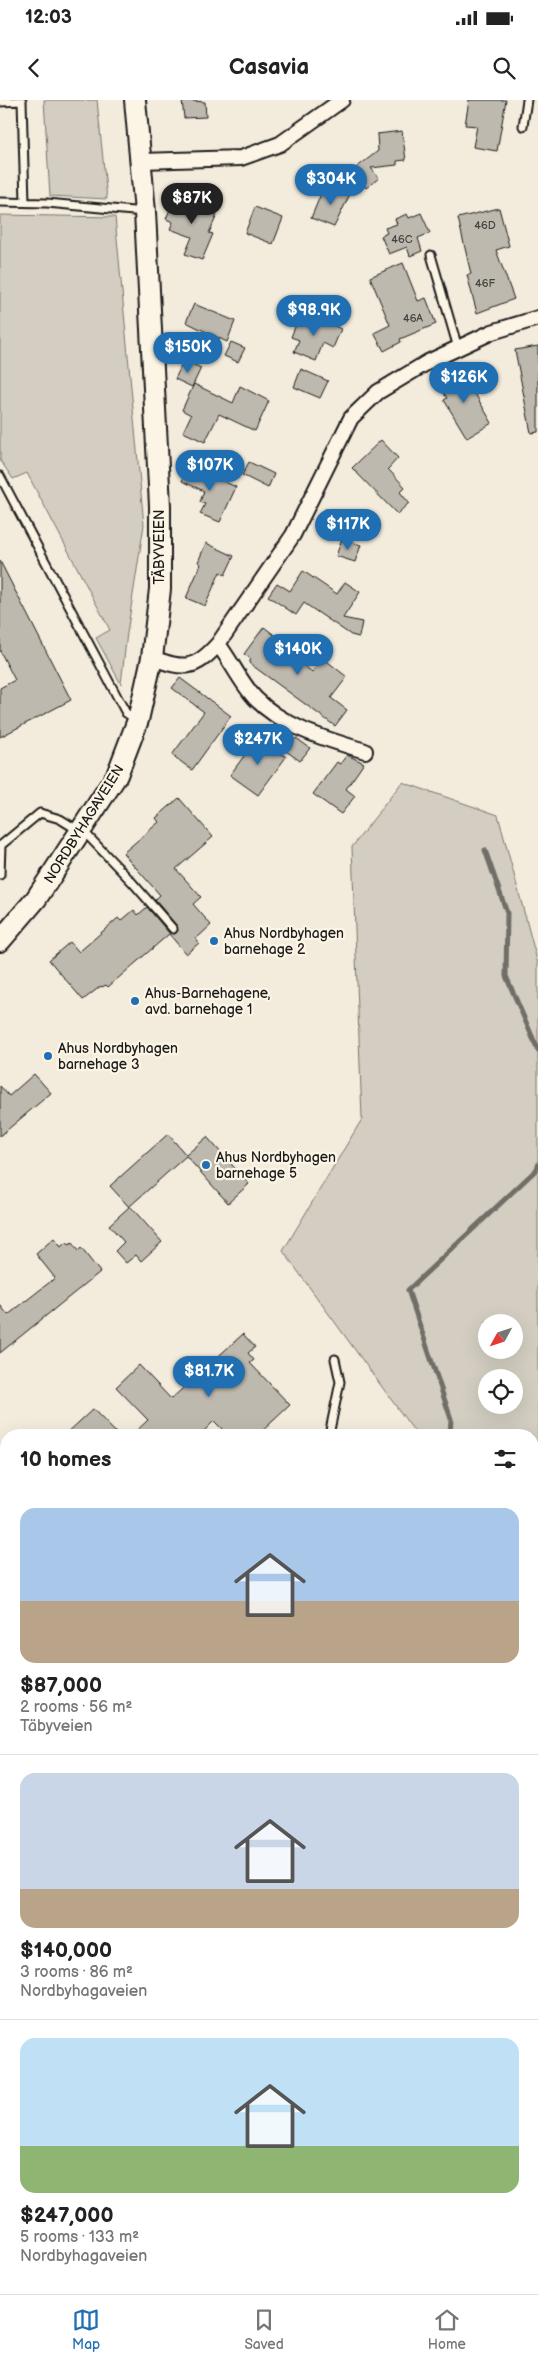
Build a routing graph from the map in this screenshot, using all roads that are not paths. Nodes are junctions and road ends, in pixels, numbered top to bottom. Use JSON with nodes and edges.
{"nodes":[{"id":1,"x":134,"y":100,"type":"edge"},
{"id":2,"x":342,"y":100,"type":"edge"},
{"id":3,"x":527,"y":100,"type":"edge"},
{"id":4,"x":0,"y":102,"type":"edge"},
{"id":5,"x":523,"y":126,"type":"dead end"},
{"id":6,"x":141,"y":161,"type":"junction"},
{"id":7,"x":0,"y":202,"type":"edge"},
{"id":8,"x":25,"y":202,"type":"junction"},
{"id":9,"x":145,"y":212,"type":"junction"},
{"id":10,"x":431,"y":255,"type":"dead end"},
{"id":11,"x":538,"y":318,"type":"edge"},
{"id":12,"x":458,"y":348,"type":"junction"},
{"id":13,"x":0,"y":476,"type":"edge"},
{"id":14,"x":218,"y":644,"type":"junction"},
{"id":15,"x":152,"y":658,"type":"junction"},
{"id":16,"x":144,"y":694,"type":"joint"},
{"id":17,"x":138,"y":720,"type":"junction"},
{"id":18,"x":365,"y":751,"type":"dead end"},
{"id":19,"x":81,"y":831,"type":"junction"},
{"id":20,"x":0,"y":846,"type":"edge"},
{"id":21,"x":0,"y":874,"type":"edge"},
{"id":22,"x":173,"y":929,"type":"dead end"},
{"id":23,"x":0,"y":941,"type":"edge"},
{"id":24,"x":335,"y":1359,"type":"dead end"},
{"id":25,"x":330,"y":1429,"type":"edge"}],
"edges":[{"from":1,"to":6,"type":"street","name":"TÄBYVEIEN"},
{"from":2,"to":6,"type":"street"},
{"from":3,"to":5,"type":"lane"},
{"from":4,"to":8,"type":"lane"},
{"from":6,"to":9,"type":"street","name":"TÄBYVEIEN"},
{"from":7,"to":8,"type":"lane"},
{"from":8,"to":9,"type":"lane"},
{"from":9,"to":15,"type":"street","name":"TÄBYVEIEN"},
{"from":10,"to":12,"type":"lane"},
{"from":11,"to":12,"type":"street"},
{"from":12,"to":14,"type":"street"},
{"from":13,"to":17,"type":"lane"},
{"from":14,"to":15,"type":"street"},
{"from":14,"to":18,"type":"street"},
{"from":15,"to":16,"type":"street","name":"TÄBYVEIEN"},
{"from":16,"to":17,"type":"street","name":"NORDBYHAGAVEIEN"},
{"from":17,"to":19,"type":"street","name":"NORDBYHAGAVEIEN"},
{"from":19,"to":20,"type":"lane"},
{"from":19,"to":22,"type":"lane"},
{"from":19,"to":23,"type":"street","name":"NORDBYHAGAVEIEN"},
{"from":20,"to":21,"type":"lane"},
{"from":24,"to":25,"type":"lane"}]}
